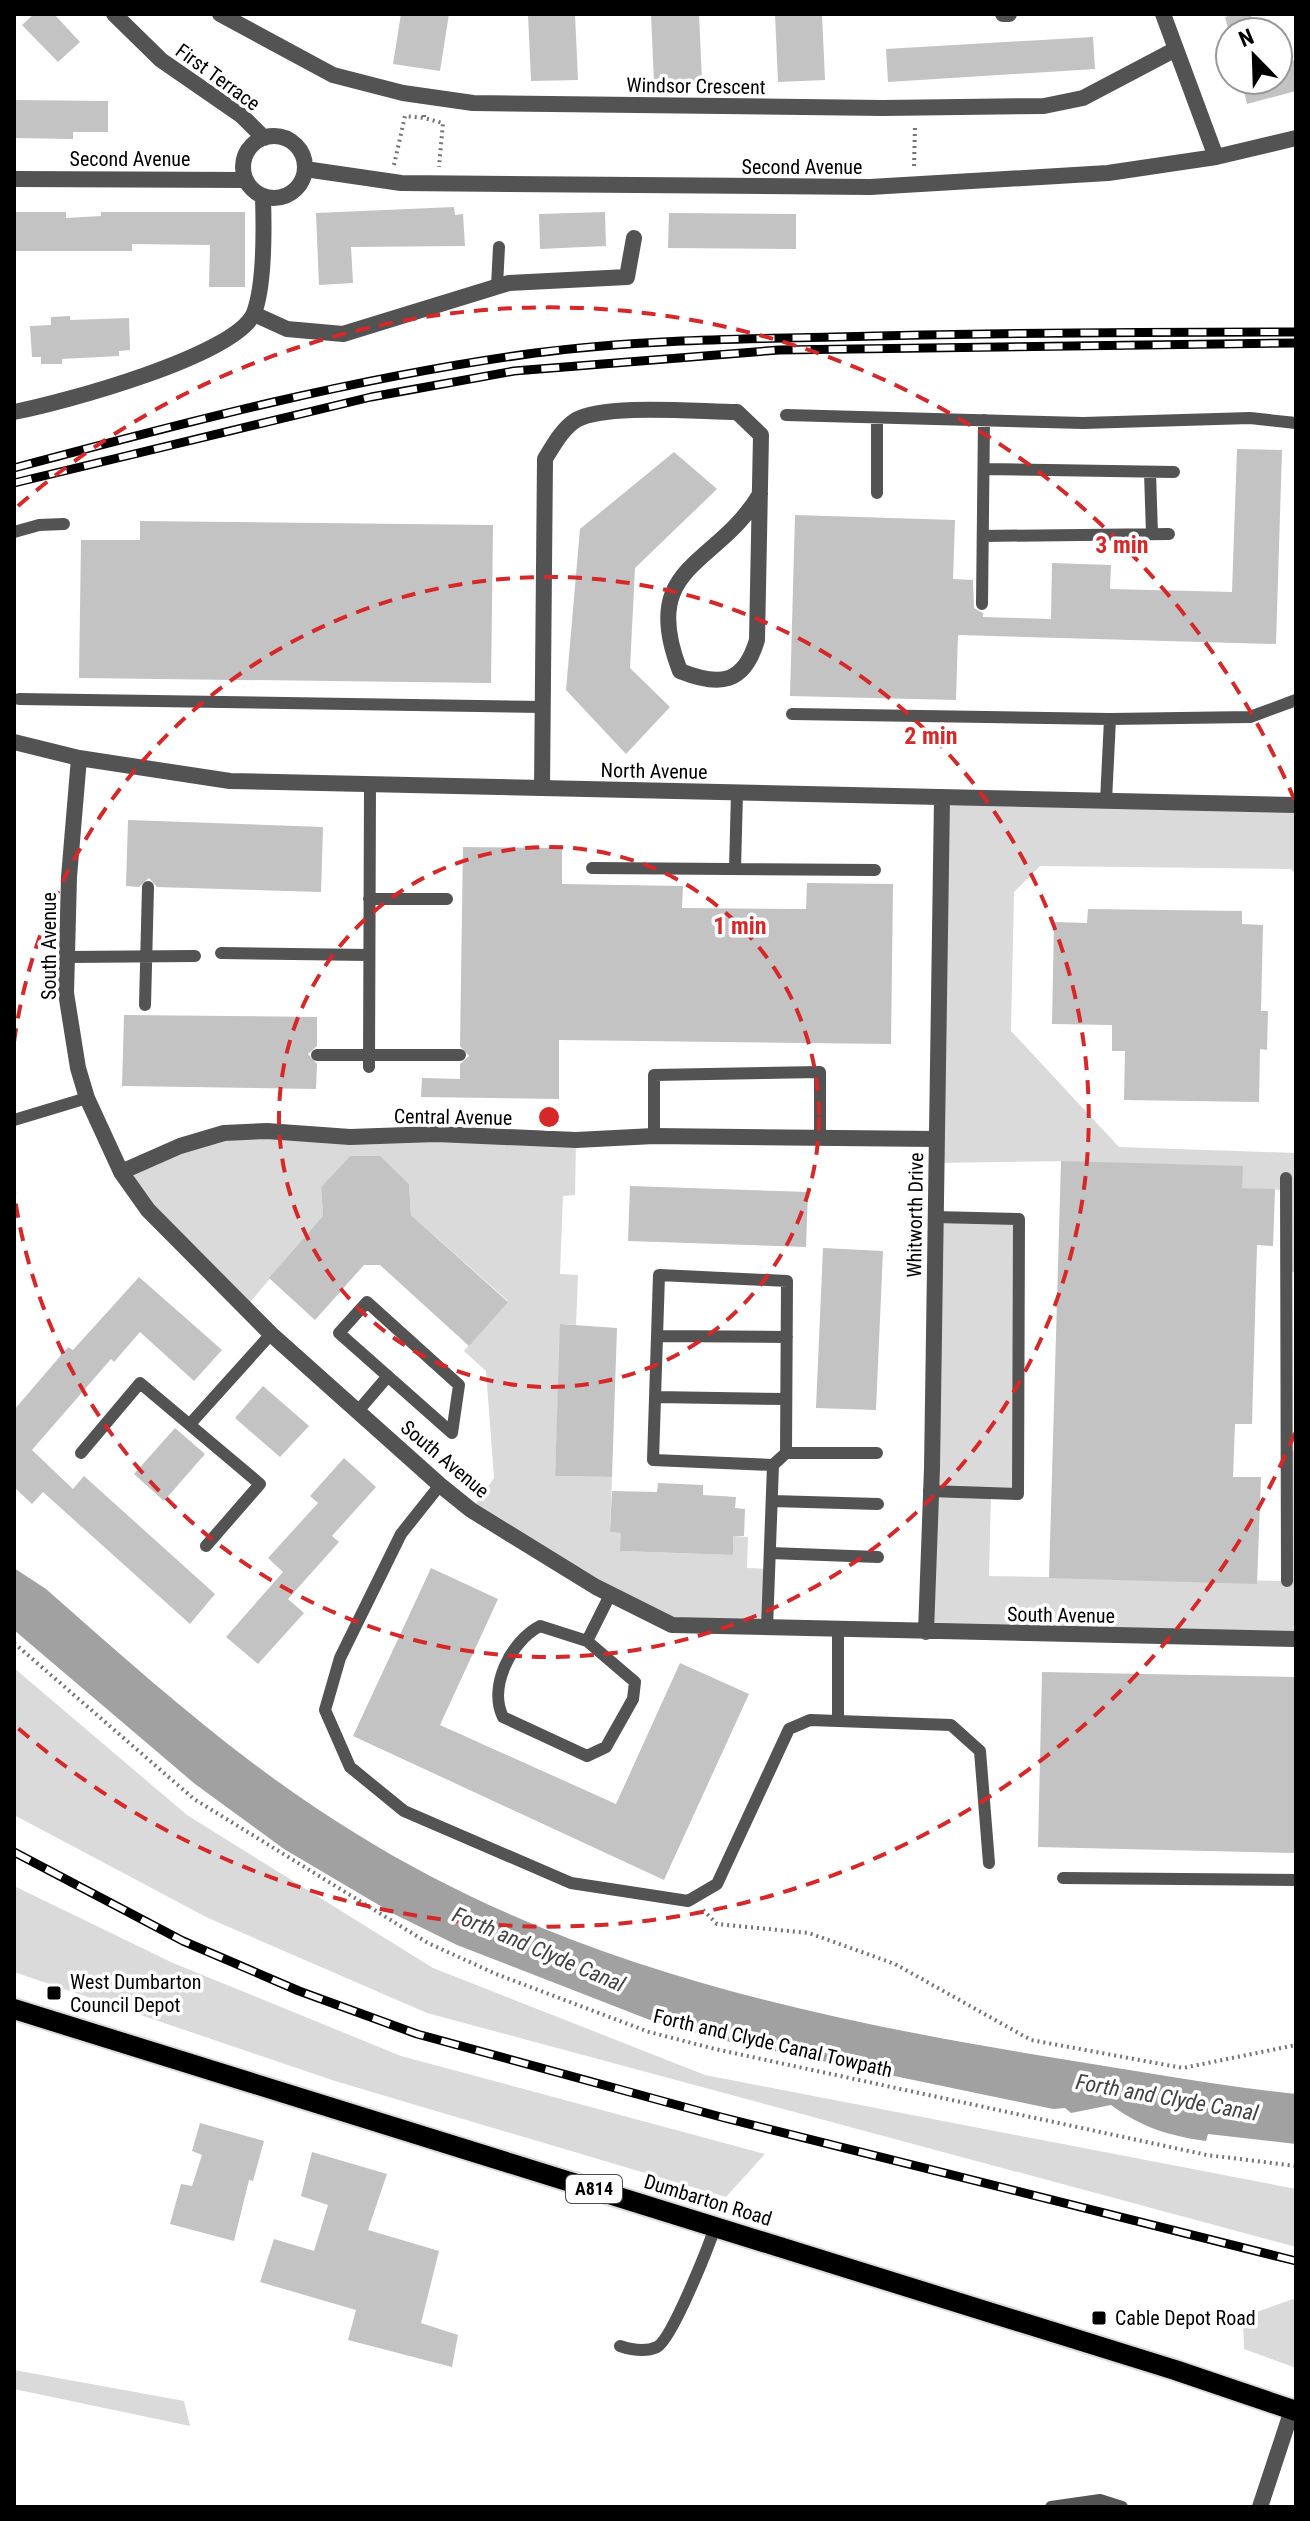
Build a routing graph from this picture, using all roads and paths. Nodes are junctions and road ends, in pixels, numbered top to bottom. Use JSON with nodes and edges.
{"nodes":[{"id":1,"x":114,"y":14,"type":"edge"},
{"id":2,"x":220,"y":14,"type":"edge"},
{"id":3,"x":1003,"y":14,"type":"edge"},
{"id":4,"x":1009,"y":14,"type":"edge"},
{"id":5,"x":1163,"y":14,"type":"edge"},
{"id":6,"x":1176,"y":49,"type":"junction"},
{"id":7,"x":426,"y":96,"type":"junction"},
{"id":8,"x":915,"y":108,"type":"junction"},
{"id":9,"x":424,"y":118,"type":"junction"},
{"id":10,"x":264,"y":138,"type":"junction"},
{"id":11,"x":1296,"y":138,"type":"edge"},
{"id":12,"x":1216,"y":157,"type":"junction"},
{"id":13,"x":305,"y":169,"type":"junction"},
{"id":14,"x":14,"y":179,"type":"edge"},
{"id":15,"x":246,"y":180,"type":"junction"},
{"id":16,"x":391,"y":181,"type":"junction"},
{"id":17,"x":438,"y":183,"type":"junction"},
{"id":18,"x":914,"y":185,"type":"junction"},
{"id":19,"x":263,"y":197,"type":"junction"},
{"id":20,"x":634,"y":238,"type":"dead end"},
{"id":21,"x":499,"y":247,"type":"dead end"},
{"id":22,"x":497,"y":286,"type":"junction"},
{"id":23,"x":254,"y":314,"type":"junction"},
{"id":24,"x":14,"y":412,"type":"edge"},
{"id":25,"x":786,"y":415,"type":"dead end"},
{"id":26,"x":877,"y":418,"type":"junction"},
{"id":27,"x":984,"y":420,"type":"junction"},
{"id":28,"x":1296,"y":423,"type":"edge"},
{"id":29,"x":984,"y":469,"type":"junction"},
{"id":30,"x":1150,"y":472,"type":"junction"},
{"id":31,"x":1174,"y":472,"type":"dead end"},
{"id":32,"x":877,"y":493,"type":"dead end"},
{"id":33,"x":760,"y":494,"type":"junction"},
{"id":34,"x":64,"y":524,"type":"dead end"},
{"id":35,"x":14,"y":532,"type":"edge"},
{"id":36,"x":1152,"y":534,"type":"junction"},
{"id":37,"x":1169,"y":534,"type":"dead end"},
{"id":38,"x":983,"y":536,"type":"junction"},
{"id":39,"x":982,"y":604,"type":"dead end"},
{"id":40,"x":19,"y":699,"type":"dead end"},
{"id":41,"x":1296,"y":700,"type":"edge"},
{"id":42,"x":543,"y":707,"type":"junction"},
{"id":43,"x":792,"y":714,"type":"dead end"},
{"id":44,"x":1110,"y":719,"type":"junction"},
{"id":45,"x":14,"y":742,"type":"edge"},
{"id":46,"x":79,"y":758,"type":"junction"},
{"id":47,"x":370,"y":786,"type":"junction"},
{"id":48,"x":542,"y":788,"type":"junction"},
{"id":49,"x":737,"y":793,"type":"junction"},
{"id":50,"x":942,"y":798,"type":"junction"},
{"id":51,"x":1106,"y":801,"type":"junction"},
{"id":52,"x":1296,"y":805,"type":"edge"},
{"id":53,"x":592,"y":868,"type":"dead end"},
{"id":54,"x":735,"y":869,"type":"junction"},
{"id":55,"x":875,"y":870,"type":"dead end"},
{"id":56,"x":148,"y":887,"type":"dead end"},
{"id":57,"x":369,"y":899,"type":"junction"},
{"id":58,"x":447,"y":899,"type":"dead end"},
{"id":59,"x":221,"y":953,"type":"dead end"},
{"id":60,"x":369,"y":955,"type":"junction"},
{"id":61,"x":195,"y":956,"type":"dead end"},
{"id":62,"x":67,"y":957,"type":"junction"},
{"id":63,"x":145,"y":957,"type":"junction"},
{"id":64,"x":145,"y":1005,"type":"dead end"},
{"id":65,"x":317,"y":1055,"type":"dead end"},
{"id":66,"x":460,"y":1055,"type":"dead end"},
{"id":67,"x":369,"y":1060,"type":"junction"},
{"id":68,"x":87,"y":1098,"type":"junction"},
{"id":69,"x":14,"y":1120,"type":"edge"},
{"id":70,"x":654,"y":1136,"type":"junction"},
{"id":71,"x":820,"y":1137,"type":"junction"},
{"id":72,"x":936,"y":1139,"type":"junction"},
{"id":73,"x":121,"y":1172,"type":"junction"},
{"id":74,"x":1286,"y":1178,"type":"dead end"},
{"id":75,"x":935,"y":1217,"type":"junction"},
{"id":76,"x":1291,"y":1223,"type":"edge"},
{"id":77,"x":271,"y":1334,"type":"junction"},
{"id":78,"x":657,"y":1336,"type":"junction"},
{"id":79,"x":787,"y":1337,"type":"junction"},
{"id":80,"x":388,"y":1376,"type":"junction"},
{"id":81,"x":655,"y":1397,"type":"junction"},
{"id":82,"x":786,"y":1399,"type":"junction"},
{"id":83,"x":358,"y":1411,"type":"junction"},
{"id":84,"x":190,"y":1424,"type":"junction"},
{"id":85,"x":81,"y":1453,"type":"dead end"},
{"id":86,"x":786,"y":1453,"type":"junction"},
{"id":87,"x":877,"y":1453,"type":"dead end"},
{"id":88,"x":773,"y":1465,"type":"junction"},
{"id":89,"x":440,"y":1485,"type":"junction"},
{"id":90,"x":929,"y":1491,"type":"junction"},
{"id":91,"x":772,"y":1501,"type":"junction"},
{"id":92,"x":878,"y":1504,"type":"dead end"},
{"id":93,"x":1291,"y":1507,"type":"edge"},
{"id":94,"x":206,"y":1546,"type":"dead end"},
{"id":95,"x":770,"y":1553,"type":"junction"},
{"id":96,"x":878,"y":1557,"type":"dead end"},
{"id":97,"x":1287,"y":1581,"type":"dead end"},
{"id":98,"x":610,"y":1595,"type":"junction"},
{"id":99,"x":767,"y":1628,"type":"junction"},
{"id":100,"x":838,"y":1631,"type":"junction"},
{"id":101,"x":926,"y":1632,"type":"junction"},
{"id":102,"x":1296,"y":1639,"type":"edge"},
{"id":103,"x":587,"y":1641,"type":"junction"},
{"id":104,"x":14,"y":1643,"type":"edge"},
{"id":105,"x":838,"y":1721,"type":"junction"},
{"id":106,"x":989,"y":1863,"type":"dead end"},
{"id":107,"x":1063,"y":1878,"type":"dead end"},
{"id":108,"x":1296,"y":1880,"type":"edge"},
{"id":109,"x":693,"y":1898,"type":"junction"},
{"id":110,"x":14,"y":2009,"type":"edge"},
{"id":111,"x":1296,"y":2045,"type":"edge"},
{"id":112,"x":1296,"y":2166,"type":"edge"},
{"id":113,"x":715,"y":2227,"type":"junction"},
{"id":114,"x":620,"y":2346,"type":"dead end"},
{"id":115,"x":1294,"y":2410,"type":"edge"},
{"id":116,"x":1051,"y":2507,"type":"edge"},
{"id":117,"x":1122,"y":2507,"type":"edge"},
{"id":118,"x":1260,"y":2507,"type":"edge"}],
"edges":[{"from":1,"to":10,"type":"street","name":"First Terrace"},
{"from":2,"to":7,"type":"street","name":"Windsor Crescent"},
{"from":3,"to":4,"type":"street"},
{"from":5,"to":6,"type":"street"},
{"from":6,"to":8,"type":"street","name":"Windsor Crescent"},
{"from":6,"to":12,"type":"street"},
{"from":7,"to":8,"type":"street","name":"Windsor Crescent"},
{"from":7,"to":9,"type":"path"},
{"from":8,"to":18,"type":"path"},
{"from":9,"to":16,"type":"path"},
{"from":9,"to":17,"type":"path"},
{"from":10,"to":13,"type":"street"},
{"from":10,"to":15,"type":"street"},
{"from":11,"to":12,"type":"street","name":"Second Avenue"},
{"from":12,"to":18,"type":"street","name":"Second Avenue"},
{"from":13,"to":16,"type":"street","name":"Second Avenue"},
{"from":13,"to":19,"type":"street"},
{"from":14,"to":15,"type":"street","name":"Second Avenue"},
{"from":15,"to":19,"type":"street"},
{"from":16,"to":17,"type":"street","name":"Second Avenue"},
{"from":17,"to":18,"type":"street","name":"Second Avenue"},
{"from":19,"to":23,"type":"street"},
{"from":20,"to":22,"type":"street"},
{"from":21,"to":22,"type":"lane"},
{"from":22,"to":23,"type":"street"},
{"from":23,"to":24,"type":"street"},
{"from":25,"to":26,"type":"lane"},
{"from":26,"to":27,"type":"lane"},
{"from":26,"to":32,"type":"lane"},
{"from":27,"to":28,"type":"lane"},
{"from":27,"to":29,"type":"lane"},
{"from":29,"to":30,"type":"lane"},
{"from":29,"to":38,"type":"lane"},
{"from":30,"to":31,"type":"lane"},
{"from":30,"to":36,"type":"lane"},
{"from":33,"to":33,"type":"street"},
{"from":33,"to":42,"type":"street"},
{"from":34,"to":35,"type":"lane"},
{"from":36,"to":37,"type":"lane"},
{"from":36,"to":38,"type":"lane"},
{"from":38,"to":39,"type":"lane"},
{"from":40,"to":42,"type":"lane"},
{"from":41,"to":44,"type":"lane"},
{"from":42,"to":48,"type":"street"},
{"from":43,"to":44,"type":"lane"},
{"from":44,"to":51,"type":"lane"},
{"from":45,"to":46,"type":"street","name":"North Avenue"},
{"from":46,"to":47,"type":"street","name":"North Avenue"},
{"from":46,"to":62,"type":"street","name":"South Avenue"},
{"from":47,"to":48,"type":"street","name":"North Avenue"},
{"from":47,"to":57,"type":"lane"},
{"from":48,"to":49,"type":"street","name":"North Avenue"},
{"from":49,"to":50,"type":"street","name":"North Avenue"},
{"from":49,"to":54,"type":"lane"},
{"from":50,"to":51,"type":"street","name":"North Avenue"},
{"from":50,"to":72,"type":"street","name":"Whitworth Drive"},
{"from":51,"to":52,"type":"street","name":"North Avenue"},
{"from":53,"to":54,"type":"lane"},
{"from":54,"to":55,"type":"lane"},
{"from":56,"to":63,"type":"lane"},
{"from":57,"to":58,"type":"lane"},
{"from":57,"to":60,"type":"lane"},
{"from":59,"to":60,"type":"lane"},
{"from":60,"to":67,"type":"lane"},
{"from":61,"to":63,"type":"lane"},
{"from":62,"to":63,"type":"lane"},
{"from":62,"to":68,"type":"street","name":"South Avenue"},
{"from":63,"to":64,"type":"lane"},
{"from":65,"to":67,"type":"lane"},
{"from":66,"to":67,"type":"lane"},
{"from":68,"to":69,"type":"lane"},
{"from":68,"to":73,"type":"street","name":"South Avenue"},
{"from":70,"to":71,"type":"street","name":"Central Avenue"},
{"from":70,"to":71,"type":"lane"},
{"from":70,"to":73,"type":"street","name":"Central Avenue"},
{"from":71,"to":72,"type":"street","name":"Central Avenue"},
{"from":72,"to":75,"type":"street","name":"Whitworth Drive"},
{"from":73,"to":77,"type":"street","name":"South Avenue"},
{"from":74,"to":76,"type":"lane"},
{"from":75,"to":90,"type":"street","name":"Whitworth Drive"},
{"from":75,"to":90,"type":"lane"},
{"from":76,"to":93,"type":"lane"},
{"from":77,"to":83,"type":"street","name":"South Avenue"},
{"from":77,"to":84,"type":"lane"},
{"from":78,"to":79,"type":"lane"},
{"from":78,"to":79,"type":"lane"},
{"from":78,"to":81,"type":"lane"},
{"from":79,"to":82,"type":"lane"},
{"from":80,"to":80,"type":"lane"},
{"from":80,"to":83,"type":"lane"},
{"from":81,"to":82,"type":"lane"},
{"from":81,"to":88,"type":"lane"},
{"from":82,"to":86,"type":"lane"},
{"from":83,"to":89,"type":"street","name":"South Avenue"},
{"from":84,"to":85,"type":"lane"},
{"from":84,"to":94,"type":"lane"},
{"from":86,"to":87,"type":"lane"},
{"from":86,"to":88,"type":"lane"},
{"from":88,"to":91,"type":"lane"},
{"from":89,"to":98,"type":"street","name":"South Avenue"},
{"from":89,"to":109,"type":"lane"},
{"from":90,"to":101,"type":"street","name":"Whitworth Drive"},
{"from":91,"to":92,"type":"lane"},
{"from":91,"to":95,"type":"lane"},
{"from":93,"to":97,"type":"lane"},
{"from":95,"to":96,"type":"lane"},
{"from":95,"to":99,"type":"lane"},
{"from":98,"to":99,"type":"street","name":"South Avenue"},
{"from":98,"to":103,"type":"lane"},
{"from":99,"to":100,"type":"street","name":"South Avenue"},
{"from":100,"to":101,"type":"street","name":"South Avenue"},
{"from":100,"to":105,"type":"lane"},
{"from":101,"to":102,"type":"street","name":"South Avenue"},
{"from":103,"to":103,"type":"lane"},
{"from":104,"to":112,"type":"path","name":"Forth and Clyde Canal Towpath"},
{"from":105,"to":106,"type":"lane"},
{"from":105,"to":109,"type":"lane"},
{"from":107,"to":108,"type":"lane"},
{"from":109,"to":111,"type":"path"},
{"from":110,"to":113,"type":"main road","name":"Dumbarton Road","number":"A814"},
{"from":113,"to":114,"type":"lane"},
{"from":113,"to":115,"type":"main road","name":"Dumbarton Road","number":"A814"},
{"from":115,"to":118,"type":"street"},
{"from":116,"to":117,"type":"lane"}]}
